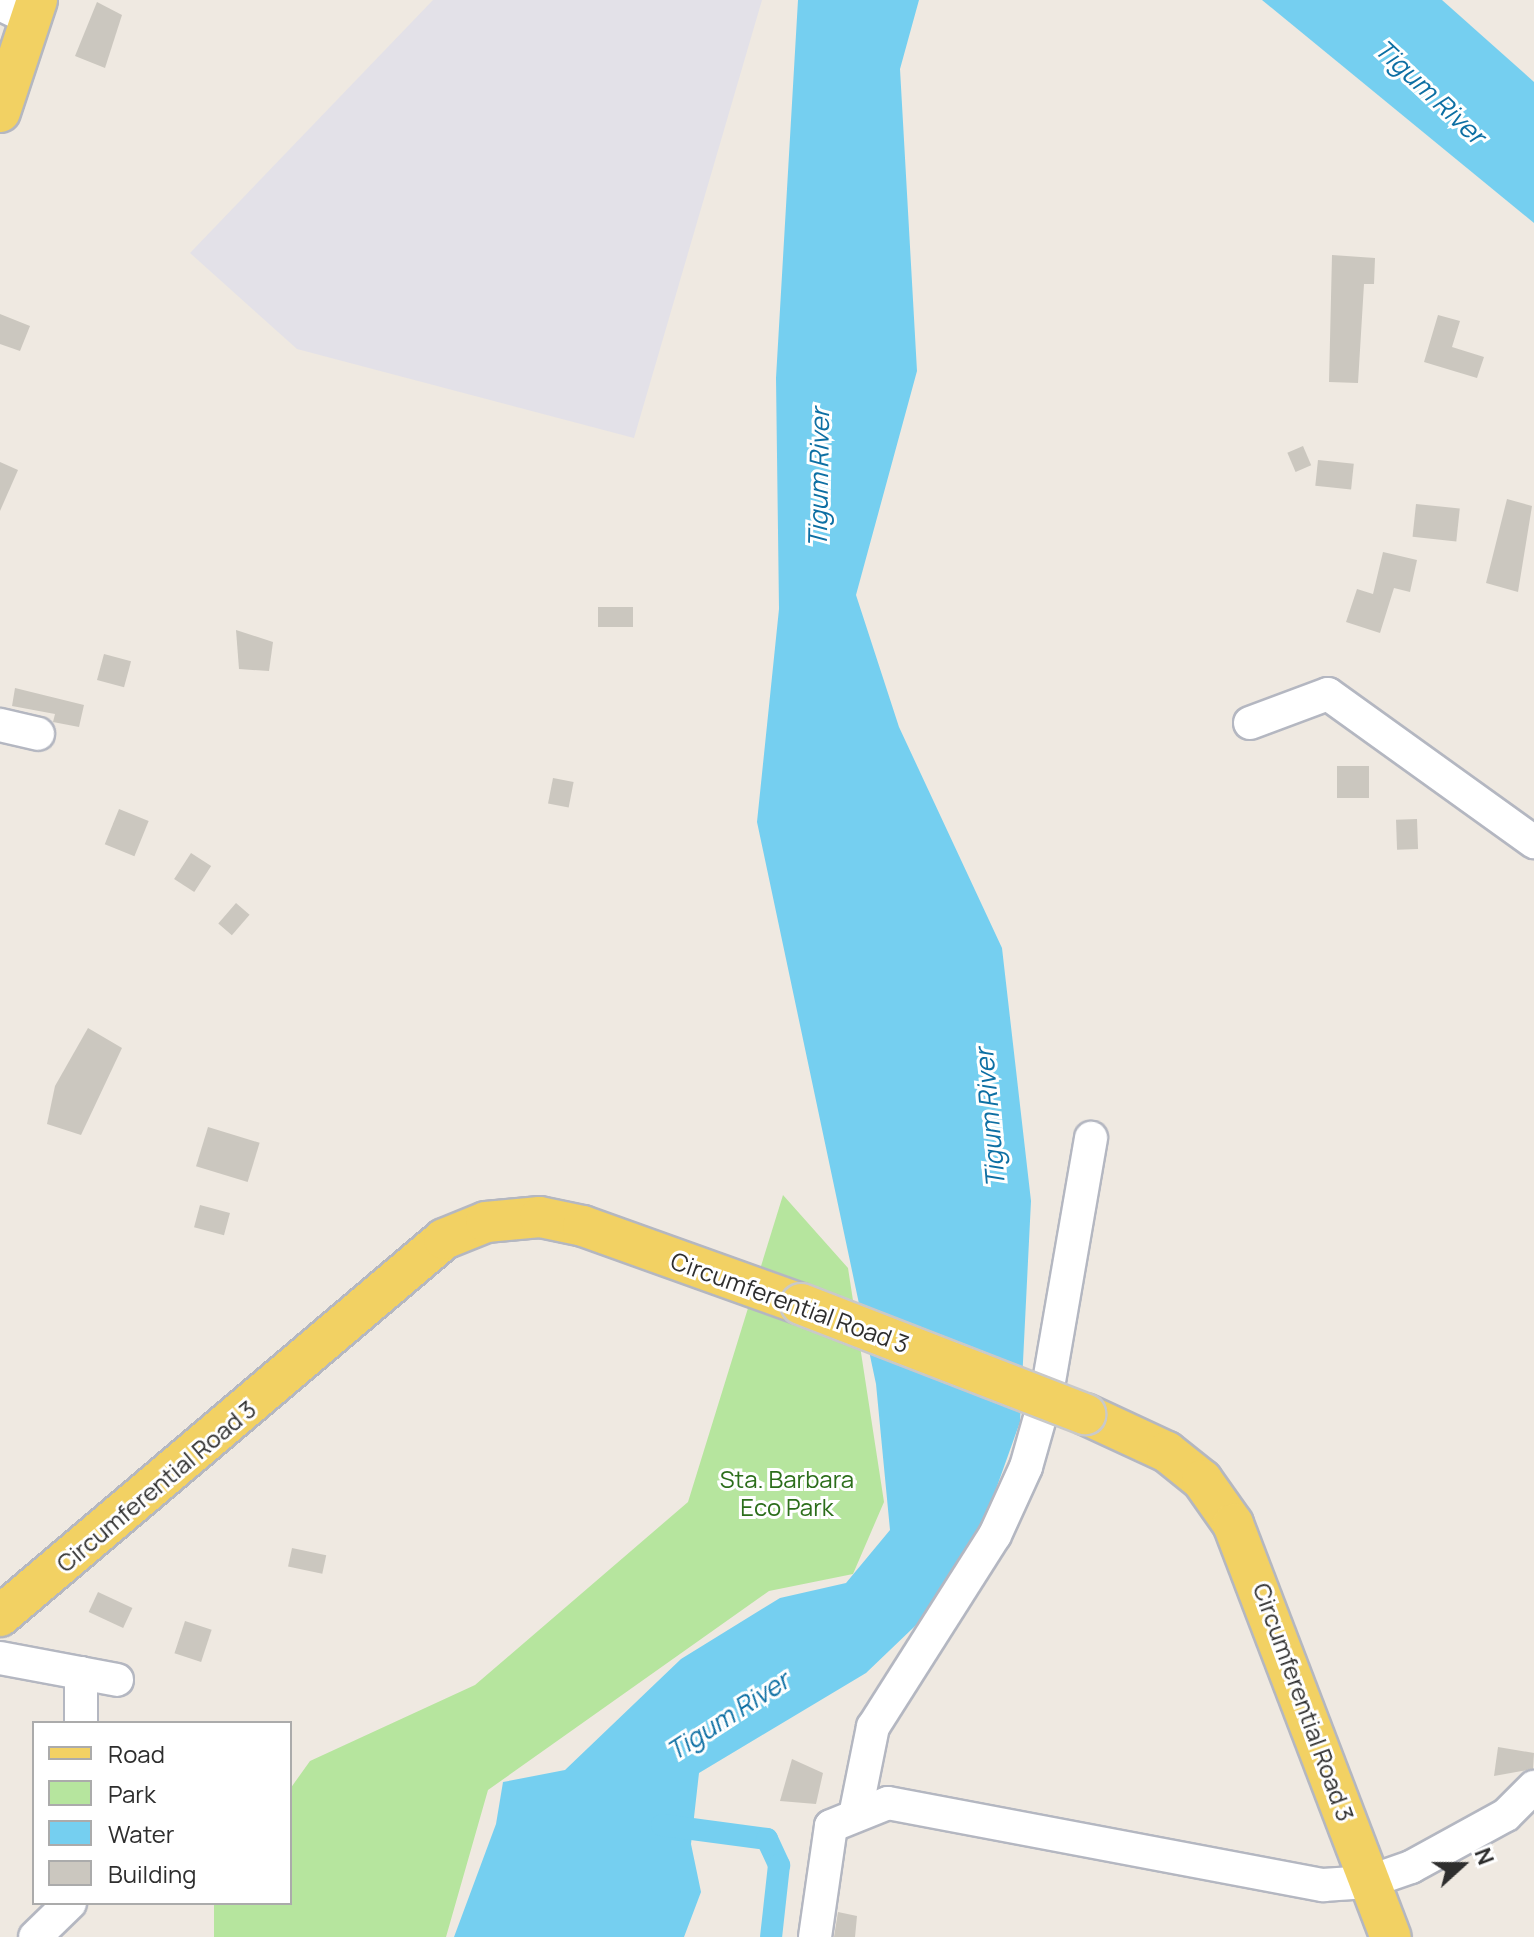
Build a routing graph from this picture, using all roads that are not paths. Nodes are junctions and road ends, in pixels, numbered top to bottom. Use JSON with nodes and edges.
{"nodes":[{"id":1,"x":23,"y":8,"type":"edge"},
{"id":2,"x":0,"y":112,"type":"edge"},
{"id":3,"x":1250,"y":723,"type":"dead end"},
{"id":4,"x":0,"y":725,"type":"edge"},
{"id":5,"x":38,"y":734,"type":"dead end"},
{"id":6,"x":1534,"y":842,"type":"edge"},
{"id":7,"x":1091,"y":1138,"type":"dead end"},
{"id":8,"x":0,"y":1616,"type":"edge"},
{"id":9,"x":0,"y":1658,"type":"edge"},
{"id":10,"x":81,"y":1673,"type":"junction"},
{"id":11,"x":117,"y":1680,"type":"dead end"},
{"id":12,"x":81,"y":1721,"type":"edge"},
{"id":13,"x":1534,"y":1787,"type":"edge"},
{"id":14,"x":856,"y":1811,"type":"junction"},
{"id":15,"x":1370,"y":1881,"type":"junction"},
{"id":16,"x":68,"y":1905,"type":"edge"},
{"id":17,"x":35,"y":1937,"type":"edge"},
{"id":18,"x":815,"y":1937,"type":"edge"},
{"id":19,"x":1391,"y":1937,"type":"edge"}],
"edges":[{"from":1,"to":2,"type":"main road"},
{"from":3,"to":6,"type":"street"},
{"from":4,"to":5,"type":"street"},
{"from":7,"to":14,"type":"street"},
{"from":8,"to":15,"type":"main road","name":"Circumferential Road 3","bridge":true},
{"from":9,"to":10,"type":"street"},
{"from":10,"to":11,"type":"street"},
{"from":10,"to":12,"type":"street"},
{"from":13,"to":15,"type":"street"},
{"from":14,"to":15,"type":"street"},
{"from":14,"to":18,"type":"street"},
{"from":15,"to":19,"type":"main road","name":"Circumferential Road 3"},
{"from":16,"to":17,"type":"street"}]}
